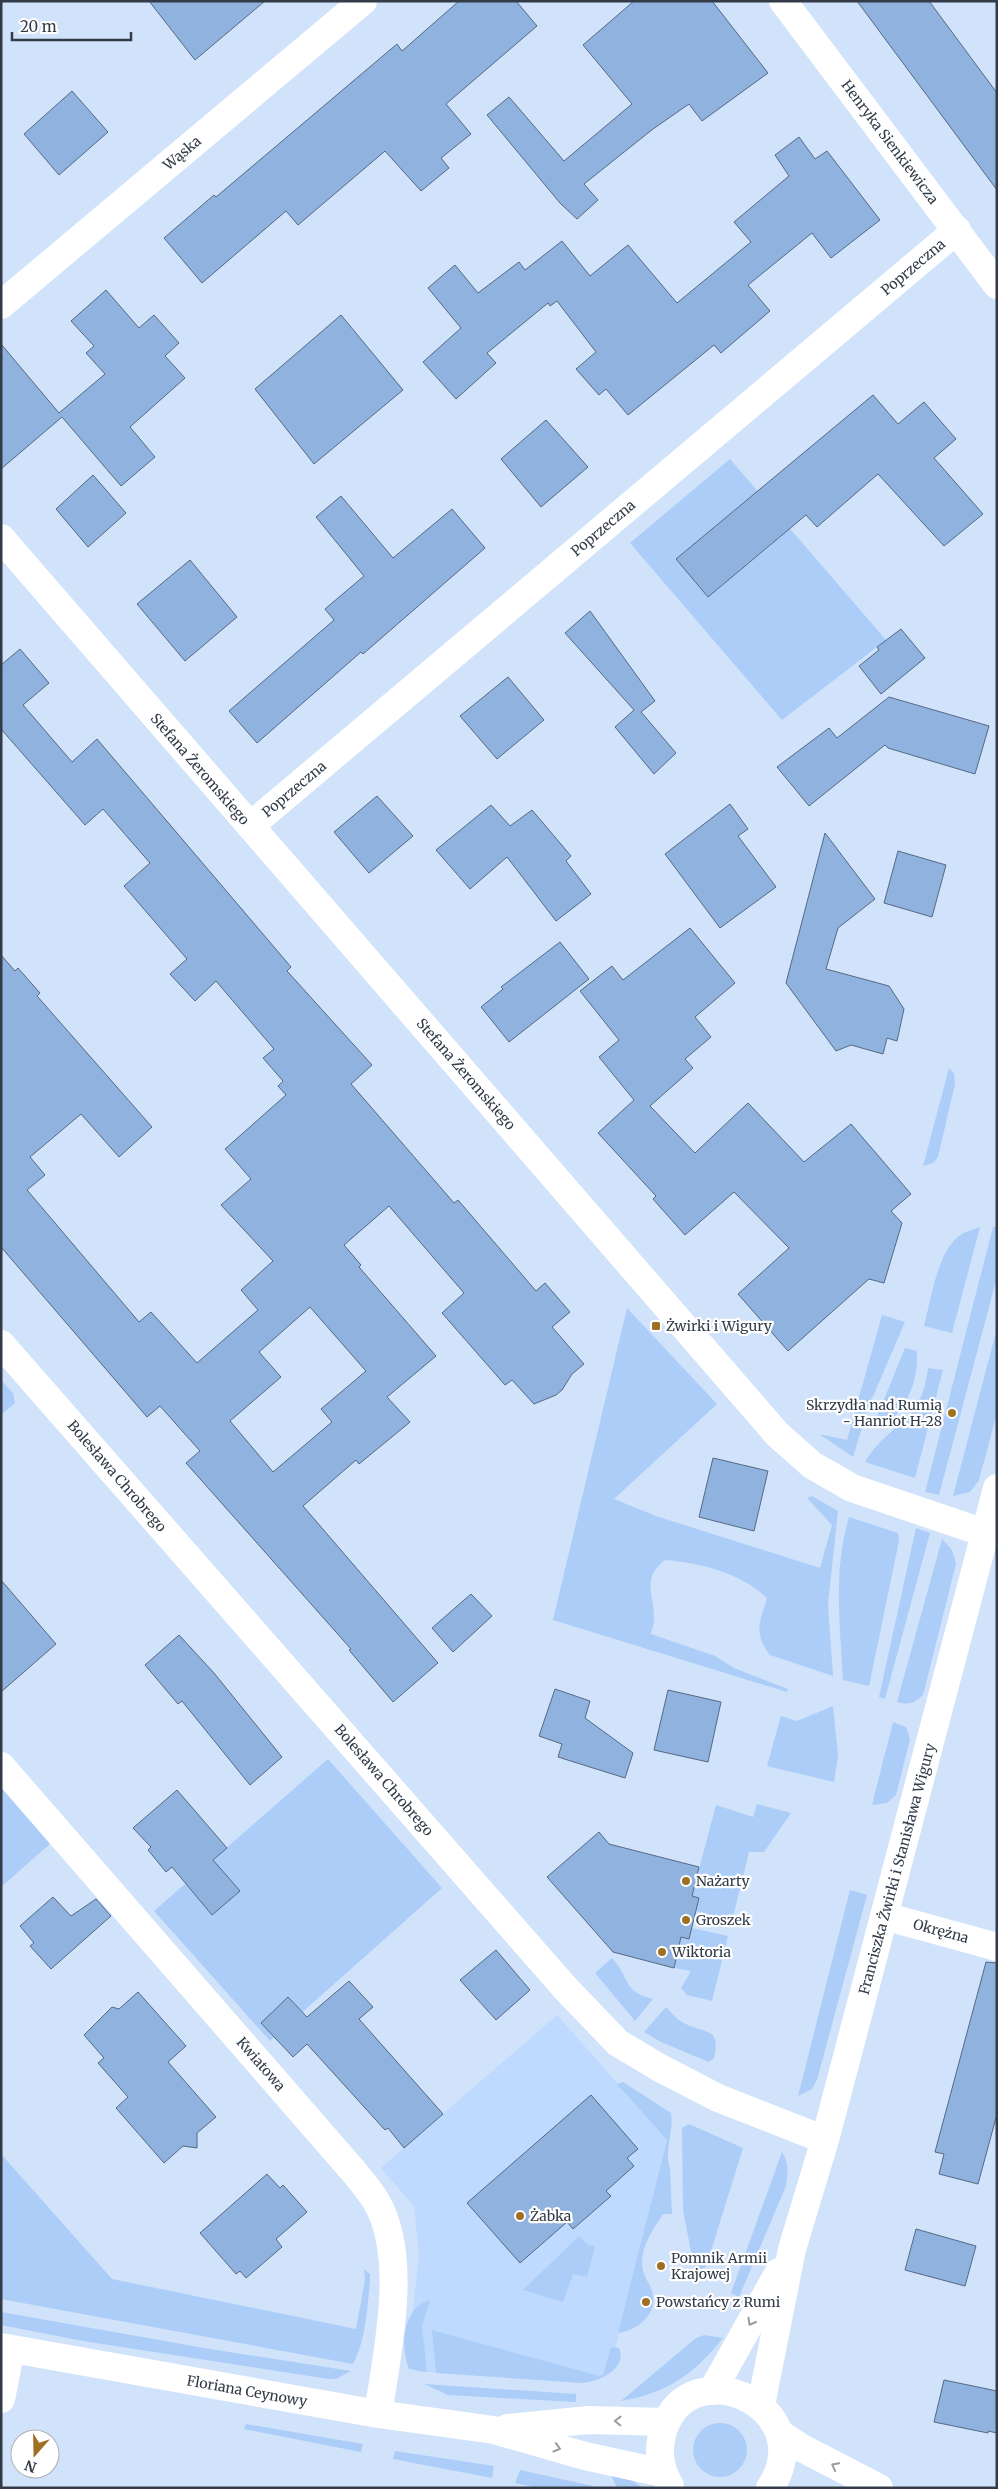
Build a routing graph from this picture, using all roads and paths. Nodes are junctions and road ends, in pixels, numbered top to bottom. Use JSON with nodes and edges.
{"nodes":[{"id":1,"x":363,"y":1,"type":"edge"},
{"id":2,"x":783,"y":1,"type":"edge"},
{"id":3,"x":957,"y":230,"type":"junction"},
{"id":4,"x":997,"y":284,"type":"edge"},
{"id":5,"x":1,"y":305,"type":"edge"},
{"id":6,"x":1,"y":538,"type":"edge"},
{"id":7,"x":250,"y":826,"type":"junction"},
{"id":8,"x":1,"y":1344,"type":"edge"},
{"id":9,"x":997,"y":1488,"type":"edge"},
{"id":10,"x":985,"y":1533,"type":"junction"},
{"id":11,"x":1,"y":1766,"type":"edge"},
{"id":12,"x":884,"y":1916,"type":"junction"},
{"id":13,"x":997,"y":1947,"type":"edge"},
{"id":14,"x":825,"y":2140,"type":"junction"},
{"id":15,"x":792,"y":2249,"type":"junction"},
{"id":16,"x":6,"y":2348,"type":"edge"},
{"id":17,"x":712,"y":2391,"type":"junction"},
{"id":18,"x":1,"y":2399,"type":"edge"},
{"id":19,"x":761,"y":2406,"type":"junction"},
{"id":20,"x":378,"y":2414,"type":"junction"},
{"id":21,"x":666,"y":2422,"type":"junction"},
{"id":22,"x":494,"y":2430,"type":"junction"},
{"id":23,"x":779,"y":2433,"type":"junction"},
{"id":24,"x":667,"y":2481,"type":"edge"},
{"id":25,"x":770,"y":2488,"type":"edge"},
{"id":26,"x":879,"y":2488,"type":"edge"}],
"edges":[{"from":1,"to":5,"type":"street","name":"Wąska"},
{"from":2,"to":3,"type":"street","name":"Henryka Sienkiewicza"},
{"from":3,"to":4,"type":"street","name":"Henryka Sienkiewicza"},
{"from":3,"to":7,"type":"street","name":"Poprzeczna"},
{"from":6,"to":7,"type":"street","name":"Stefana Żeromskiego"},
{"from":7,"to":10,"type":"street","name":"Stefana Żeromskiego"},
{"from":8,"to":14,"type":"street","name":"Bolesława Chrobrego"},
{"from":9,"to":10,"type":"street","name":"Franciszka Żwirki i Stanisława Wigury"},
{"from":10,"to":12,"type":"street","name":"Franciszka Żwirki i Stanisława Wigury"},
{"from":11,"to":20,"type":"street","name":"Kwiatowa"},
{"from":12,"to":13,"type":"street","name":"Okrężna"},
{"from":12,"to":14,"type":"street","name":"Franciszka Żwirki i Stanisława Wigury"},
{"from":14,"to":15,"type":"street","name":"Franciszka Żwirki i Stanisława Wigury"},
{"from":15,"to":17,"type":"street","name":"Franciszka Żwirki i Stanisława Wigury","one_way":true},
{"from":15,"to":19,"type":"street","name":"Franciszka Żwirki i Stanisława Wigury"},
{"from":16,"to":18,"type":"street"},
{"from":16,"to":20,"type":"street","name":"Floriana Ceynowy"},
{"from":17,"to":19,"type":"street"},
{"from":17,"to":21,"type":"street"},
{"from":19,"to":23,"type":"street"},
{"from":20,"to":22,"type":"street","name":"Floriana Ceynowy"},
{"from":21,"to":22,"type":"street","name":"Floriana Ceynowy","one_way":true},
{"from":21,"to":24,"type":"street"},
{"from":22,"to":24,"type":"street","name":"Floriana Ceynowy","one_way":true},
{"from":23,"to":25,"type":"street"},
{"from":26,"to":23,"type":"street","one_way":true}]}
